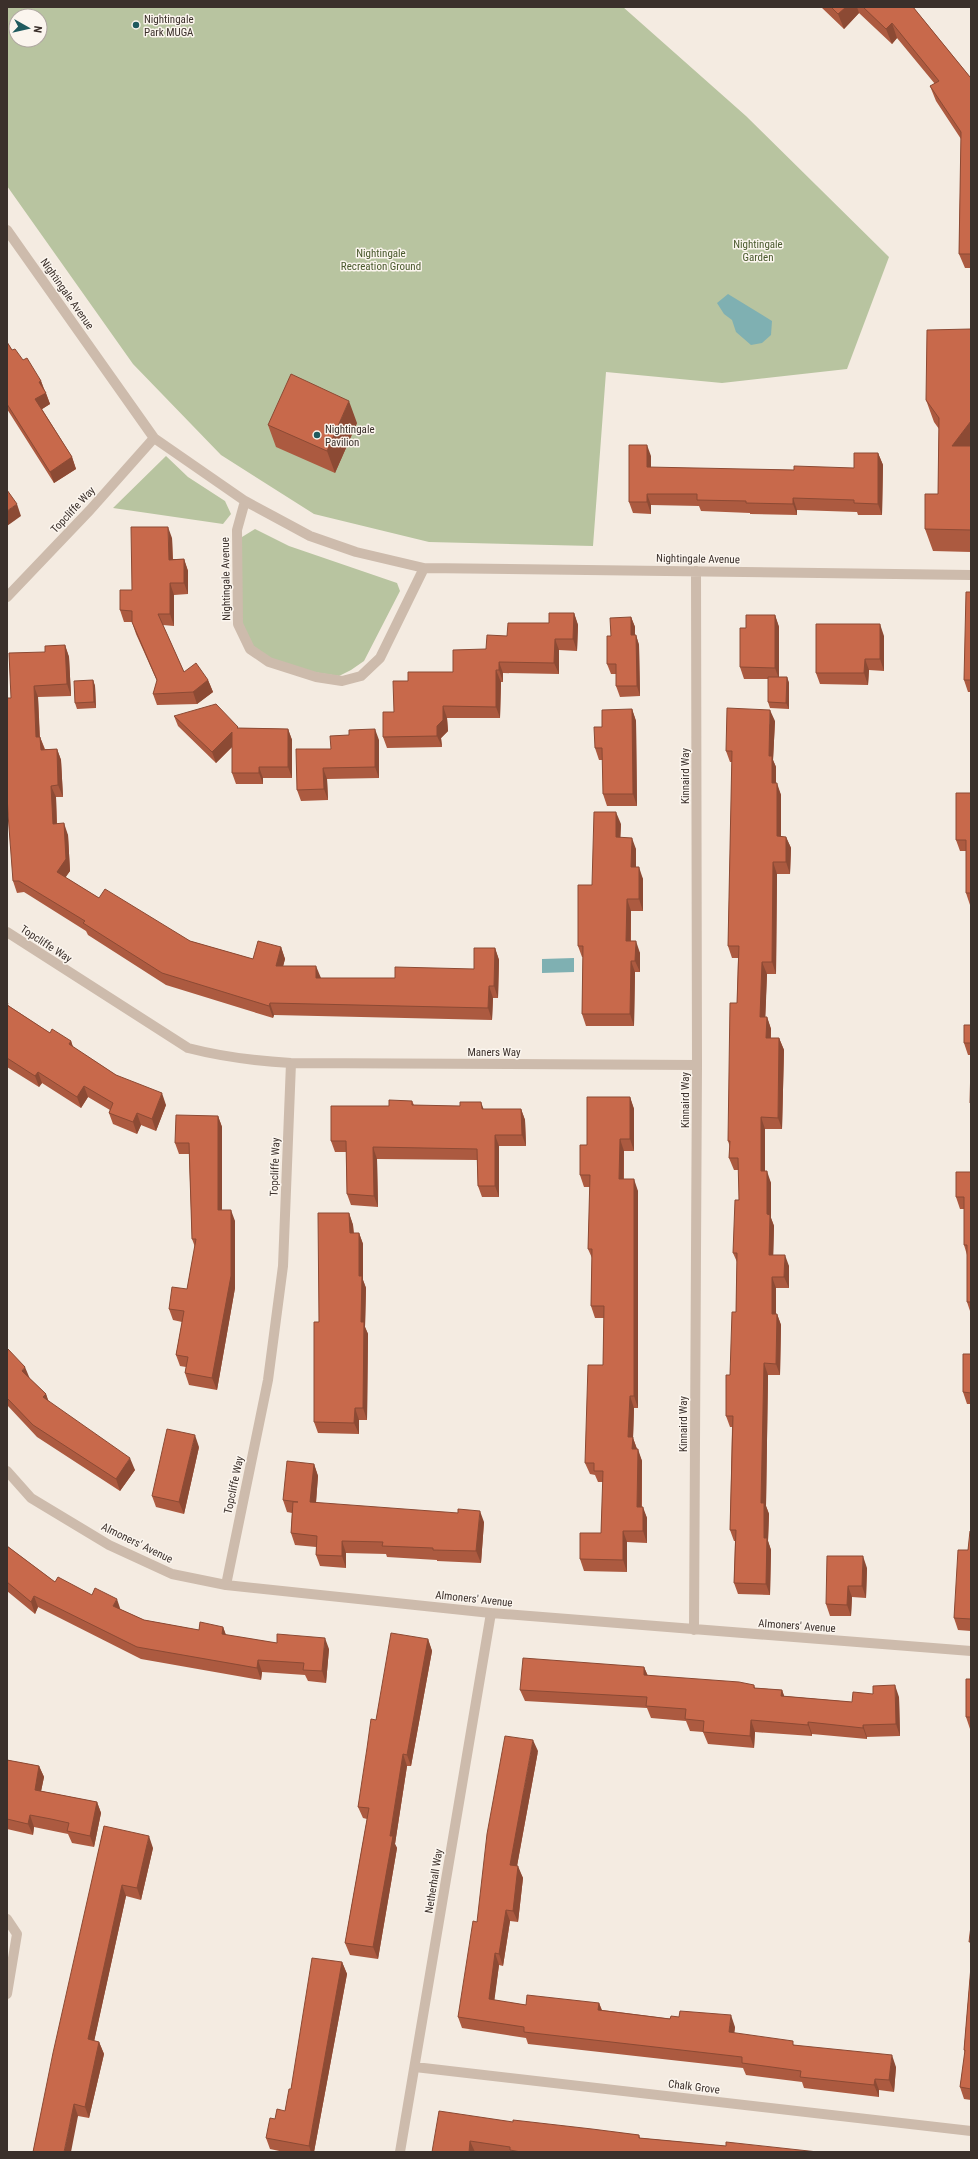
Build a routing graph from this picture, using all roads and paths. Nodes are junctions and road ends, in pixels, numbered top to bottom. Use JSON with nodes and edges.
{"nodes":[{"id":1,"x":7,"y":230,"type":"edge"},
{"id":2,"x":154,"y":438,"type":"junction"},
{"id":3,"x":246,"y":501,"type":"junction"},
{"id":4,"x":424,"y":568,"type":"junction"},
{"id":5,"x":696,"y":571,"type":"junction"},
{"id":6,"x":971,"y":575,"type":"edge"},
{"id":7,"x":7,"y":597,"type":"edge"},
{"id":8,"x":7,"y":932,"type":"edge"},
{"id":9,"x":291,"y":1063,"type":"junction"},
{"id":10,"x":697,"y":1065,"type":"junction"},
{"id":11,"x":7,"y":1471,"type":"edge"},
{"id":12,"x":226,"y":1585,"type":"junction"},
{"id":13,"x":491,"y":1613,"type":"junction"},
{"id":14,"x":694,"y":1630,"type":"junction"},
{"id":15,"x":971,"y":1651,"type":"edge"},
{"id":16,"x":7,"y":1919,"type":"edge"},
{"id":17,"x":7,"y":1994,"type":"edge"},
{"id":18,"x":415,"y":2067,"type":"junction"},
{"id":19,"x":971,"y":2131,"type":"edge"},
{"id":20,"x":400,"y":2152,"type":"edge"}],
"edges":[{"from":1,"to":2,"type":"street","name":"Nightingale Avenue"},
{"from":2,"to":3,"type":"street","name":"Nightingale Avenue"},
{"from":2,"to":7,"type":"street","name":"Topcliffe Way"},
{"from":3,"to":4,"type":"street","name":"Nightingale Avenue"},
{"from":3,"to":4,"type":"street","name":"Nightingale Avenue"},
{"from":4,"to":5,"type":"street","name":"Nightingale Avenue"},
{"from":5,"to":6,"type":"street","name":"Nightingale Avenue"},
{"from":5,"to":10,"type":"street","name":"Kinnaird Way"},
{"from":8,"to":9,"type":"street","name":"Topcliffe Way"},
{"from":9,"to":10,"type":"street","name":"Maners Way"},
{"from":9,"to":12,"type":"street","name":"Topcliffe Way"},
{"from":10,"to":14,"type":"street","name":"Kinnaird Way"},
{"from":11,"to":12,"type":"street","name":"Almoners' Avenue"},
{"from":12,"to":13,"type":"street","name":"Almoners' Avenue"},
{"from":13,"to":14,"type":"street","name":"Almoners' Avenue"},
{"from":13,"to":18,"type":"street","name":"Netherhall Way"},
{"from":14,"to":15,"type":"street","name":"Almoners' Avenue"},
{"from":16,"to":17,"type":"street"},
{"from":18,"to":19,"type":"street","name":"Chalk Grove"},
{"from":18,"to":20,"type":"street","name":"Netherhall Way"}]}
